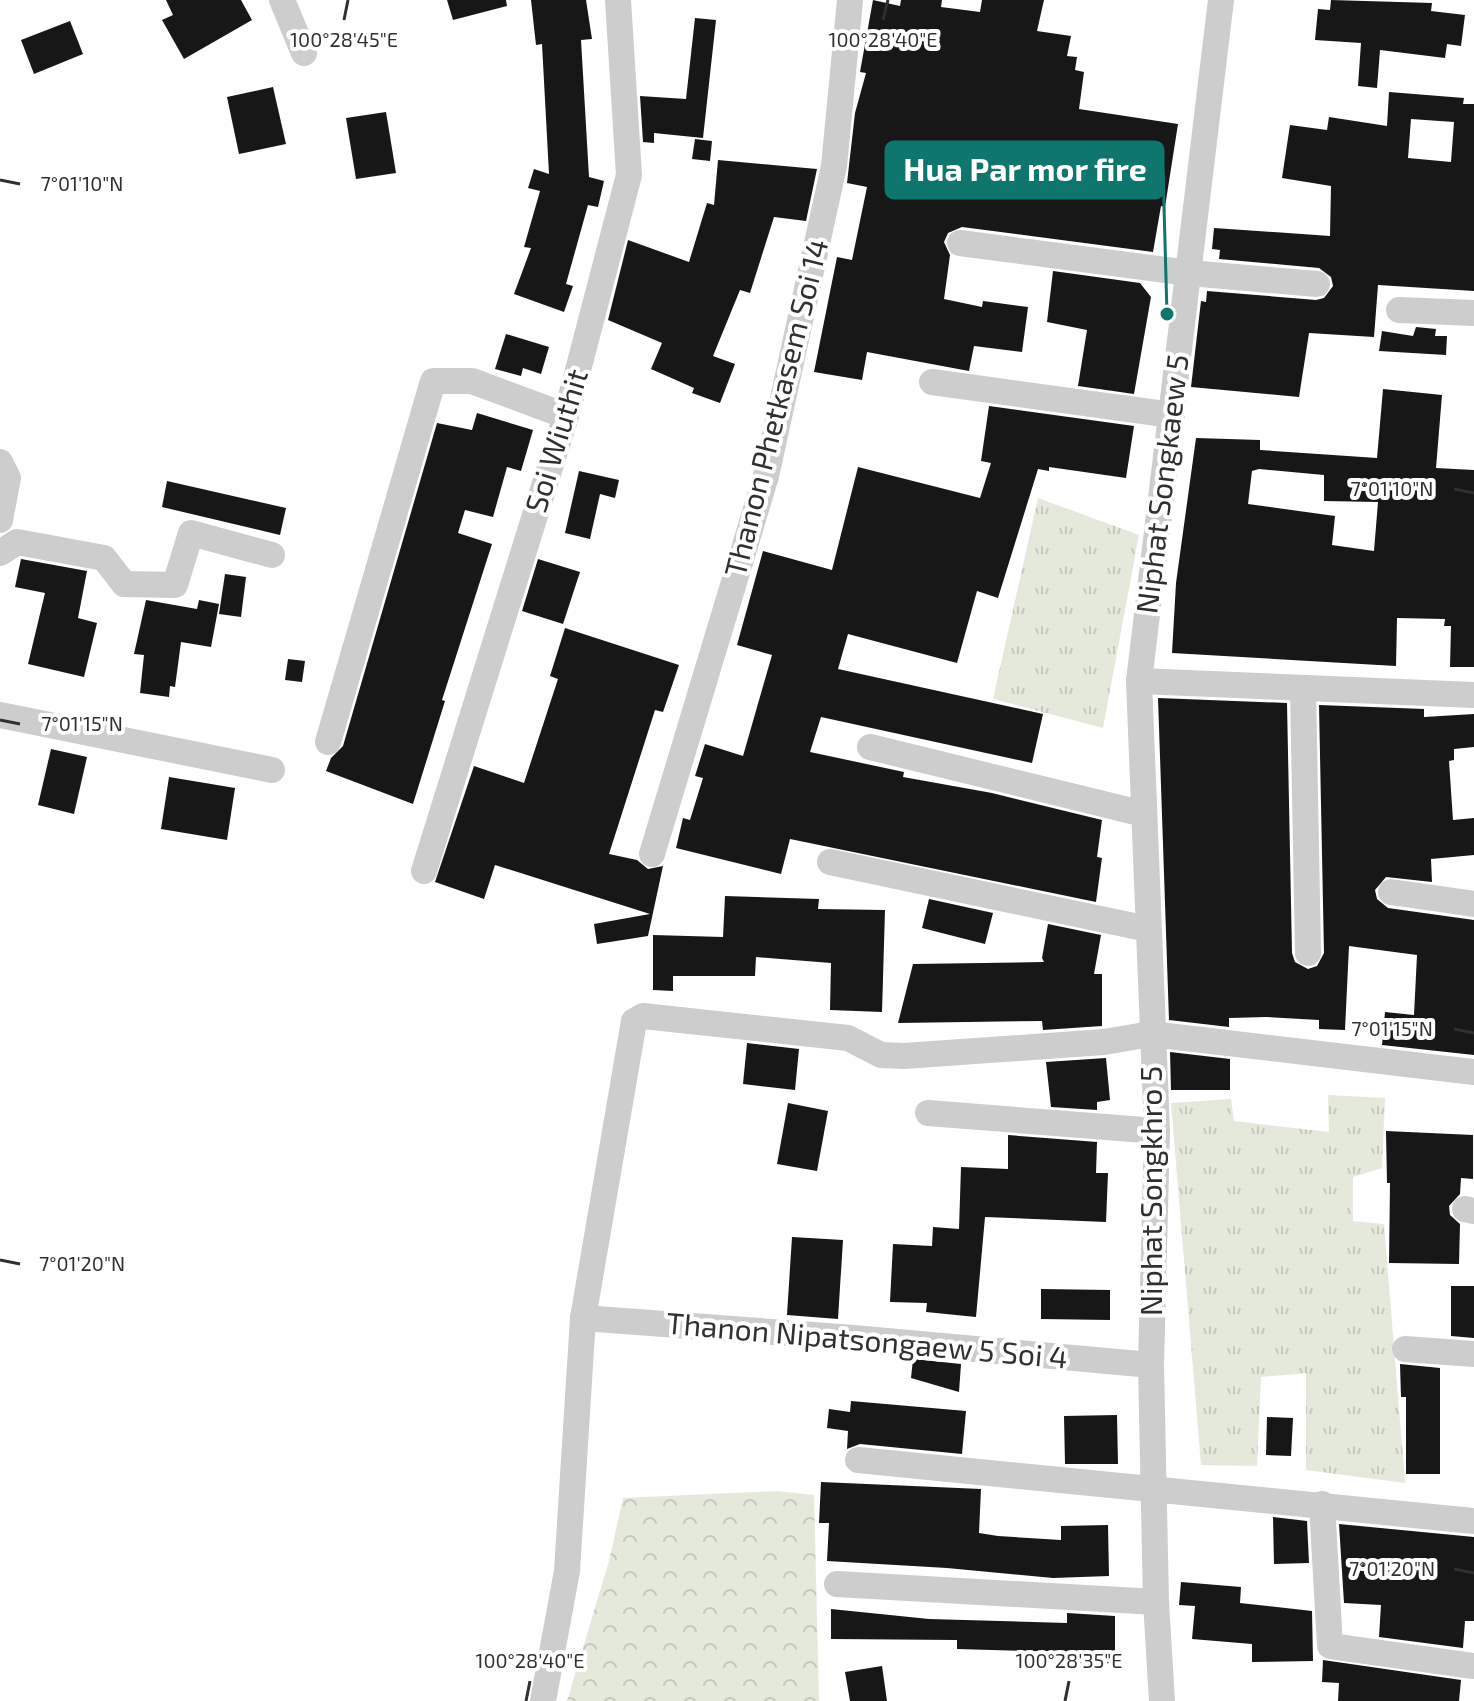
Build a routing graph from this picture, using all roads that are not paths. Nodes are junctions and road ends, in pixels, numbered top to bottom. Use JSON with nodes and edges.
{"nodes":[{"id":1,"x":282,"y":0,"type":"edge"},
{"id":2,"x":618,"y":0,"type":"edge"},
{"id":3,"x":850,"y":0,"type":"edge"},
{"id":4,"x":1221,"y":0,"type":"edge"},
{"id":5,"x":304,"y":53,"type":"dead end"},
{"id":6,"x":960,"y":243,"type":"dead end"},
{"id":7,"x":1189,"y":273,"type":"junction"},
{"id":8,"x":1317,"y":284,"type":"dead end"},
{"id":9,"x":1399,"y":310,"type":"dead end"},
{"id":10,"x":1474,"y":313,"type":"edge"},
{"id":11,"x":932,"y":382,"type":"dead end"},
{"id":12,"x":1172,"y":415,"type":"junction"},
{"id":13,"x":566,"y":416,"type":"junction"},
{"id":14,"x":0,"y":462,"type":"edge"},
{"id":15,"x":0,"y":520,"type":"edge"},
{"id":16,"x":0,"y":553,"type":"edge"},
{"id":17,"x":272,"y":555,"type":"dead end"},
{"id":18,"x":1139,"y":681,"type":"junction"},
{"id":19,"x":1303,"y":688,"type":"junction"},
{"id":20,"x":1474,"y":695,"type":"edge"},
{"id":21,"x":0,"y":715,"type":"edge"},
{"id":22,"x":328,"y":742,"type":"dead end"},
{"id":23,"x":870,"y":747,"type":"dead end"},
{"id":24,"x":272,"y":770,"type":"dead end"},
{"id":25,"x":1144,"y":814,"type":"junction"},
{"id":26,"x":652,"y":854,"type":"dead end"},
{"id":27,"x":830,"y":862,"type":"dead end"},
{"id":28,"x":424,"y":871,"type":"dead end"},
{"id":29,"x":1391,"y":892,"type":"dead end"},
{"id":30,"x":1474,"y":904,"type":"edge"},
{"id":31,"x":1148,"y":929,"type":"junction"},
{"id":32,"x":1308,"y":953,"type":"dead end"},
{"id":33,"x":1151,"y":1034,"type":"junction"},
{"id":34,"x":1474,"y":1072,"type":"edge"},
{"id":35,"x":928,"y":1113,"type":"dead end"},
{"id":36,"x":1157,"y":1131,"type":"junction"},
{"id":37,"x":583,"y":1318,"type":"junction"},
{"id":38,"x":1405,"y":1349,"type":"dead end"},
{"id":39,"x":1474,"y":1354,"type":"edge"},
{"id":40,"x":1151,"y":1365,"type":"junction"},
{"id":41,"x":858,"y":1460,"type":"dead end"},
{"id":42,"x":1154,"y":1490,"type":"junction"},
{"id":43,"x":1322,"y":1504,"type":"junction"},
{"id":44,"x":1474,"y":1521,"type":"edge"},
{"id":45,"x":837,"y":1584,"type":"dead end"},
{"id":46,"x":1156,"y":1602,"type":"junction"},
{"id":47,"x":1474,"y":1666,"type":"edge"},
{"id":48,"x":543,"y":1701,"type":"edge"},
{"id":49,"x":1162,"y":1701,"type":"edge"}],
"edges":[{"from":1,"to":5,"type":"street"},
{"from":2,"to":13,"type":"street","name":"Soi Wiuthit"},
{"from":3,"to":26,"type":"street","name":"Thanon Phetkasem Soi 14"},
{"from":4,"to":7,"type":"street","name":"Niphat Songkaew 5"},
{"from":6,"to":7,"type":"street"},
{"from":7,"to":8,"type":"street"},
{"from":7,"to":12,"type":"street","name":"Niphat Songkaew 5"},
{"from":9,"to":10,"type":"street"},
{"from":11,"to":12,"type":"street"},
{"from":12,"to":18,"type":"street","name":"Niphat Songkaew 5"},
{"from":13,"to":22,"type":"street"},
{"from":13,"to":28,"type":"street","name":"Soi Wiuthit"},
{"from":14,"to":15,"type":"street"},
{"from":16,"to":17,"type":"street"},
{"from":18,"to":19,"type":"street"},
{"from":18,"to":25,"type":"street","name":"Niphat Songkhro 5"},
{"from":19,"to":20,"type":"street"},
{"from":19,"to":32,"type":"street"},
{"from":21,"to":24,"type":"street"},
{"from":23,"to":25,"type":"street"},
{"from":25,"to":31,"type":"street","name":"Niphat Songkhro 5"},
{"from":27,"to":31,"type":"street"},
{"from":29,"to":30,"type":"street"},
{"from":31,"to":33,"type":"street","name":"Niphat Songkhro 5"},
{"from":33,"to":34,"type":"street"},
{"from":33,"to":36,"type":"street","name":"Niphat Songkhro 5"},
{"from":33,"to":37,"type":"street"},
{"from":35,"to":36,"type":"street"},
{"from":36,"to":40,"type":"street","name":"Niphat Songkhro 5"},
{"from":37,"to":40,"type":"street","name":"Thanon Nipatsongaew 5 Soi 4"},
{"from":37,"to":48,"type":"street"},
{"from":38,"to":39,"type":"street"},
{"from":40,"to":42,"type":"street","name":"Niphat Songkhro 5"},
{"from":41,"to":42,"type":"street"},
{"from":42,"to":43,"type":"street"},
{"from":42,"to":46,"type":"street","name":"Niphat Songkhro 5"},
{"from":43,"to":44,"type":"street"},
{"from":43,"to":47,"type":"street"},
{"from":45,"to":46,"type":"street"},
{"from":46,"to":49,"type":"street","name":"Niphat Songkhro 5"}]}
